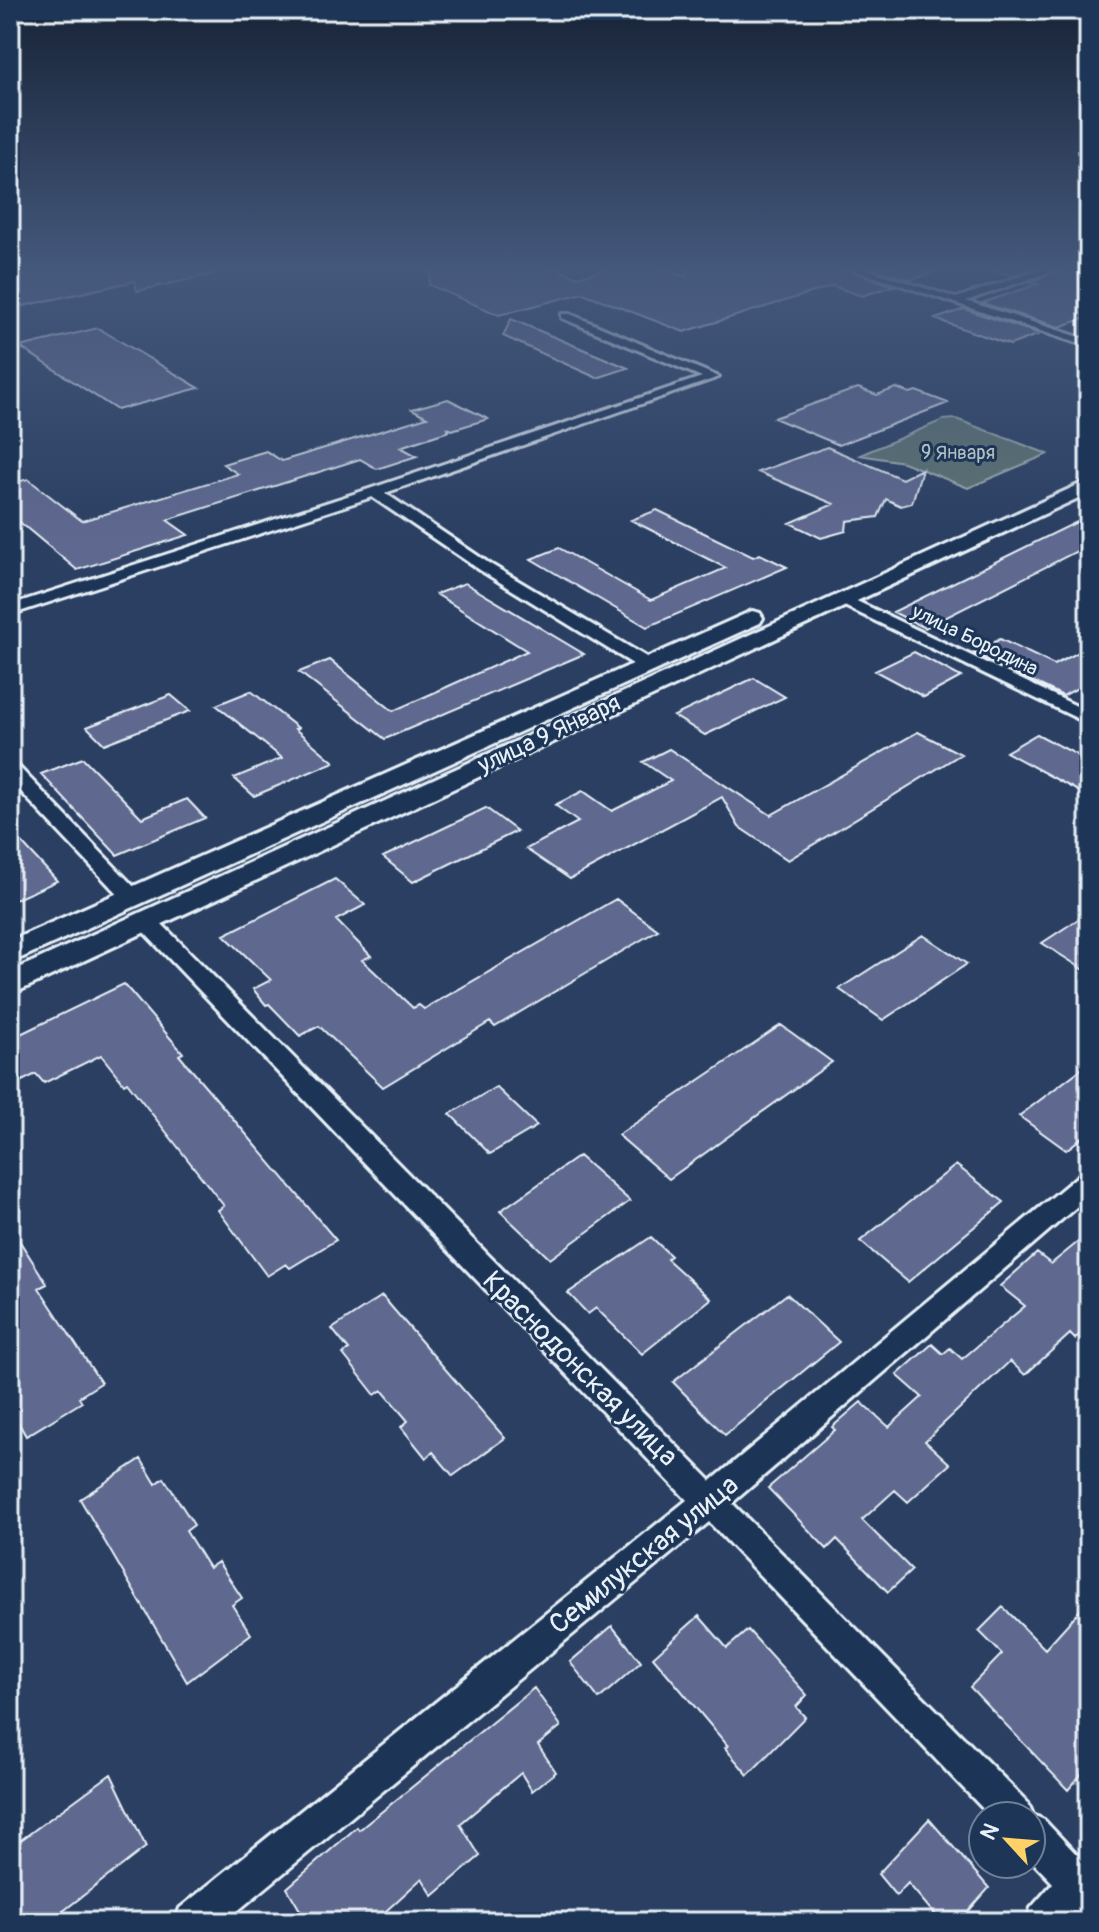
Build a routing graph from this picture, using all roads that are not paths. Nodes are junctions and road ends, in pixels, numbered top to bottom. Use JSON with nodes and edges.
{"nodes":[{"id":1,"x":660,"y":355,"type":"edge"},
{"id":2,"x":1089,"y":465,"type":"edge"},
{"id":3,"x":374,"y":492,"type":"junction"},
{"id":4,"x":1084,"y":492,"type":"edge"},
{"id":5,"x":842,"y":599,"type":"junction"},
{"id":6,"x":10,"y":610,"type":"edge"},
{"id":7,"x":647,"y":665,"type":"junction"},
{"id":8,"x":1084,"y":712,"type":"edge"},
{"id":9,"x":10,"y":769,"type":"edge"},
{"id":10,"x":139,"y":910,"type":"junction"},
{"id":11,"x":10,"y":953,"type":"edge"},
{"id":12,"x":10,"y":984,"type":"edge"},
{"id":13,"x":1089,"y":1181,"type":"edge"},
{"id":14,"x":712,"y":1500,"type":"junction"},
{"id":15,"x":1000,"y":1800,"type":"edge"},
{"id":16,"x":1047,"y":1847,"type":"edge"},
{"id":17,"x":1086,"y":1882,"type":"edge"},
{"id":18,"x":194,"y":1922,"type":"edge"},
{"id":19,"x":1045,"y":1922,"type":"edge"}],
"edges":[{"from":1,"to":3,"type":"street"},
{"from":2,"to":7,"type":"main road","name":"улица 9 Января"},
{"from":3,"to":6,"type":"street"},
{"from":3,"to":7,"type":"street"},
{"from":4,"to":5,"type":"main road","name":"улица 9 Января"},
{"from":5,"to":8,"type":"street","name":"улица Бородина"},
{"from":5,"to":10,"type":"main road","name":"улица 9 Января"},
{"from":7,"to":10,"type":"main road","name":"улица 9 Января"},
{"from":9,"to":10,"type":"street","name":"Краснодонская улица"},
{"from":10,"to":11,"type":"main road","name":"улица 9 Января"},
{"from":10,"to":12,"type":"main road","name":"улица 9 Января"},
{"from":10,"to":14,"type":"street","name":"Краснодонская улица"},
{"from":13,"to":14,"type":"street","name":"Семилукская улица"},
{"from":14,"to":15,"type":"street","name":"Краснодонская улица"},
{"from":14,"to":18,"type":"street","name":"Семилукская улица"},
{"from":16,"to":17,"type":"street"},
{"from":17,"to":19,"type":"street"}]}
